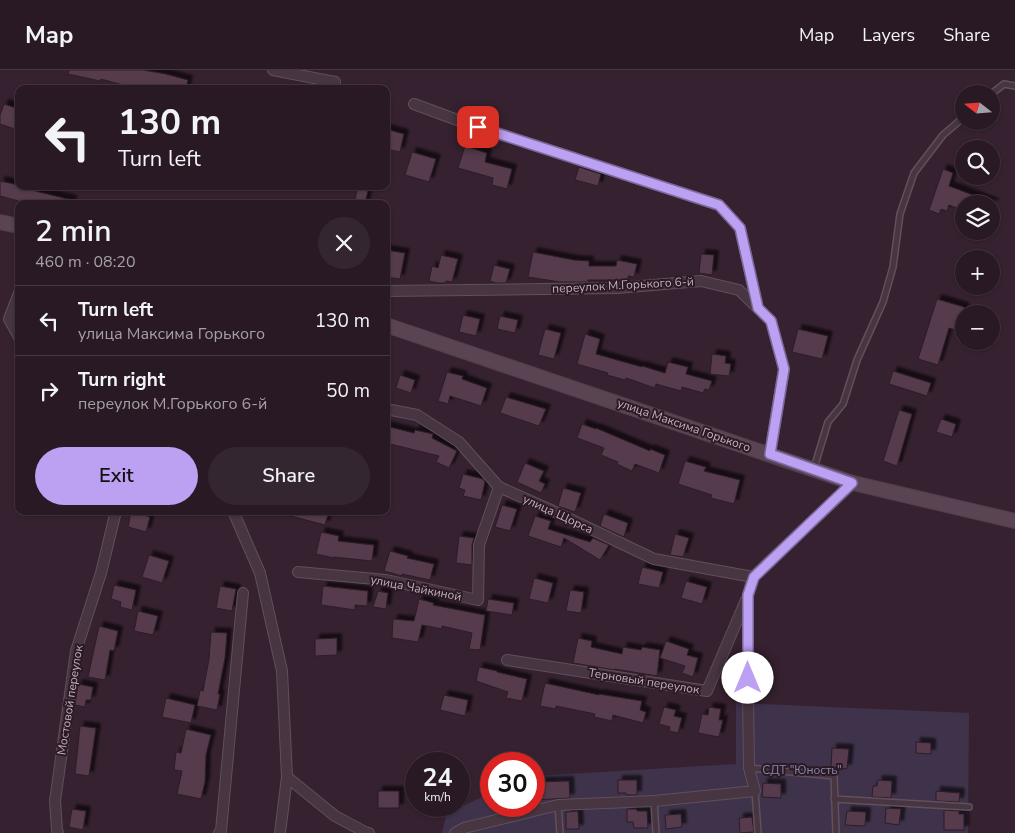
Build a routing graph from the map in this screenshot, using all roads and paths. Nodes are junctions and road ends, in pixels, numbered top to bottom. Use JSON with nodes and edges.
{"nodes":[{"id":1,"x":273,"y":70,"type":"edge"},
{"id":2,"x":335,"y":82,"type":"dead end"},
{"id":3,"x":1015,"y":86,"type":"edge"},
{"id":4,"x":1000,"y":87,"type":"edge"},
{"id":5,"x":414,"y":104,"type":"dead end"},
{"id":6,"x":955,"y":125,"type":"edge"},
{"id":7,"x":0,"y":222,"type":"edge"},
{"id":8,"x":15,"y":225,"type":"edge"},
{"id":9,"x":390,"y":291,"type":"edge"},
{"id":10,"x":15,"y":303,"type":"edge"},
{"id":11,"x":758,"y":308,"type":"junction"},
{"id":12,"x":390,"y":326,"type":"edge"},
{"id":13,"x":15,"y":330,"type":"edge"},
{"id":14,"x":390,"y":410,"type":"edge"},
{"id":15,"x":770,"y":454,"type":"junction"},
{"id":16,"x":813,"y":469,"type":"junction"},
{"id":17,"x":852,"y":483,"type":"junction"},
{"id":18,"x":499,"y":487,"type":"junction"},
{"id":19,"x":115,"y":515,"type":"edge"},
{"id":20,"x":235,"y":515,"type":"edge"},
{"id":21,"x":1015,"y":521,"type":"edge"},
{"id":22,"x":298,"y":572,"type":"dead end"},
{"id":23,"x":754,"y":577,"type":"junction"},
{"id":24,"x":243,"y":593,"type":"dead end"},
{"id":25,"x":748,"y":595,"type":"junction"},
{"id":26,"x":507,"y":660,"type":"dead end"},
{"id":27,"x":749,"y":768,"type":"junction"},
{"id":28,"x":287,"y":777,"type":"junction"},
{"id":29,"x":755,"y":791,"type":"junction"},
{"id":30,"x":834,"y":799,"type":"junction"},
{"id":31,"x":654,"y":800,"type":"junction"},
{"id":32,"x":558,"y":805,"type":"junction"},
{"id":33,"x":969,"y":807,"type":"dead end"},
{"id":34,"x":58,"y":833,"type":"edge"},
{"id":35,"x":219,"y":833,"type":"edge"},
{"id":36,"x":280,"y":833,"type":"edge"},
{"id":37,"x":369,"y":833,"type":"edge"},
{"id":38,"x":455,"y":833,"type":"edge"},
{"id":39,"x":560,"y":833,"type":"edge"},
{"id":40,"x":656,"y":833,"type":"edge"},
{"id":41,"x":758,"y":833,"type":"edge"},
{"id":42,"x":836,"y":833,"type":"edge"}],
"edges":[{"from":1,"to":2,"type":"street"},
{"from":3,"to":4,"type":"lane"},
{"from":5,"to":11,"type":"street"},
{"from":6,"to":16,"type":"lane"},
{"from":7,"to":8,"type":"street"},
{"from":9,"to":11,"type":"street","name":"переулок М.Горького 6-й"},
{"from":10,"to":13,"type":"street"},
{"from":11,"to":15,"type":"street","name":"переулок М.Горького 6-й"},
{"from":12,"to":15,"type":"street","name":"улица Максима Горького"},
{"from":14,"to":18,"type":"street","name":"улица Щорса"},
{"from":15,"to":16,"type":"street","name":"улица Максима Горького"},
{"from":16,"to":17,"type":"street","name":"улица Максима Горького"},
{"from":17,"to":21,"type":"street","name":"улица Максима Горького"},
{"from":17,"to":23,"type":"street"},
{"from":18,"to":22,"type":"street","name":"улица Чайкиной"},
{"from":18,"to":23,"type":"street","name":"улица Щорса"},
{"from":19,"to":34,"type":"street","name":"Мостовой переулок"},
{"from":20,"to":28,"type":"street"},
{"from":23,"to":25,"type":"street"},
{"from":24,"to":35,"type":"street"},
{"from":25,"to":26,"type":"street","name":"Терновый переулок"},
{"from":25,"to":27,"type":"street"},
{"from":27,"to":29,"type":"street"},
{"from":27,"to":30,"type":"lane"},
{"from":28,"to":36,"type":"street"},
{"from":28,"to":37,"type":"street"},
{"from":29,"to":31,"type":"street"},
{"from":29,"to":41,"type":"lane"},
{"from":30,"to":33,"type":"lane"},
{"from":30,"to":42,"type":"lane"},
{"from":31,"to":32,"type":"street"},
{"from":31,"to":40,"type":"lane"},
{"from":32,"to":38,"type":"street"},
{"from":32,"to":39,"type":"lane"}]}
